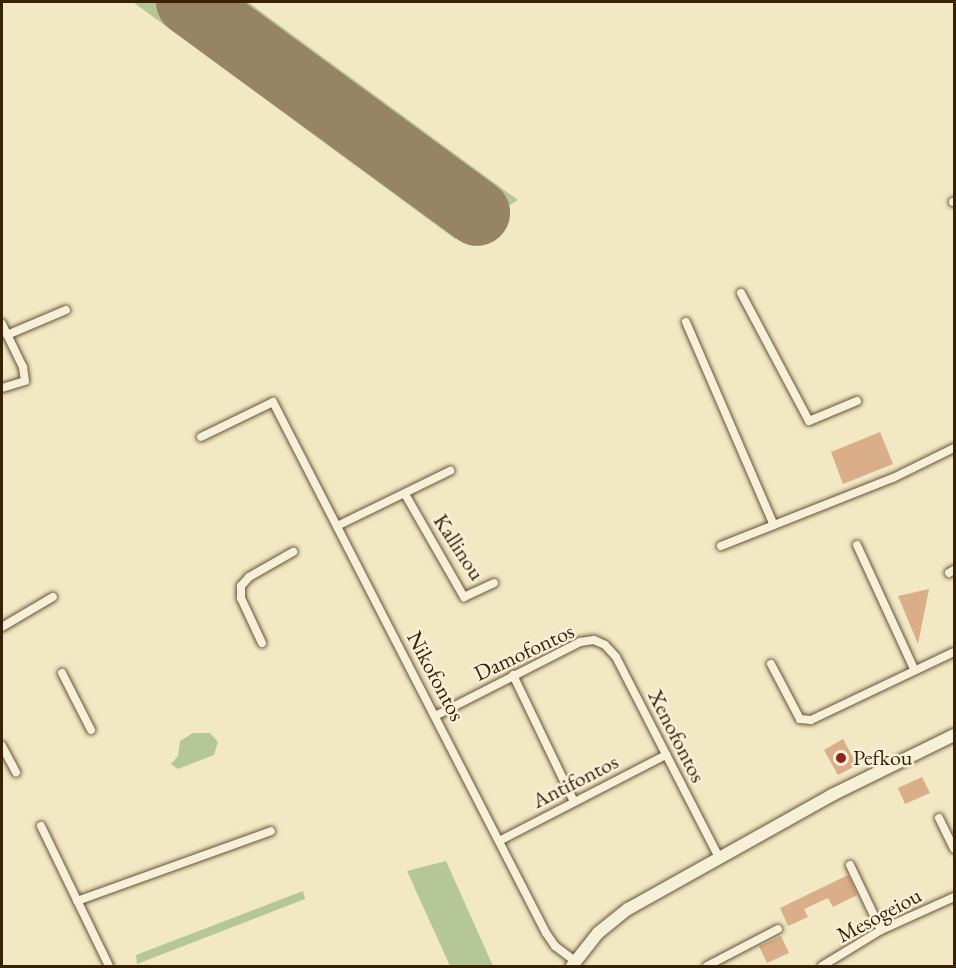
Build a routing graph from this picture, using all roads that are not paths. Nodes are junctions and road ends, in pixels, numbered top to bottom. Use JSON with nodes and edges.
{"nodes":[{"id":1,"x":741,"y":293,"type":"dead end"},
{"id":2,"x":66,"y":310,"type":"dead end"},
{"id":3,"x":686,"y":322,"type":"dead end"},
{"id":4,"x":2,"y":324,"type":"edge"},
{"id":5,"x":7,"y":335,"type":"junction"},
{"id":6,"x":2,"y":388,"type":"edge"},
{"id":7,"x":857,"y":401,"type":"dead end"},
{"id":8,"x":201,"y":437,"type":"dead end"},
{"id":9,"x":954,"y":448,"type":"edge"},
{"id":10,"x":450,"y":471,"type":"dead end"},
{"id":11,"x":405,"y":494,"type":"junction"},
{"id":12,"x":774,"y":525,"type":"junction"},
{"id":13,"x":336,"y":526,"type":"junction"},
{"id":14,"x":857,"y":545,"type":"dead end"},
{"id":15,"x":722,"y":546,"type":"dead end"},
{"id":16,"x":293,"y":552,"type":"dead end"},
{"id":17,"x":494,"y":583,"type":"dead end"},
{"id":18,"x":52,"y":597,"type":"dead end"},
{"id":19,"x":2,"y":627,"type":"edge"},
{"id":20,"x":594,"y":640,"type":"joint"},
{"id":21,"x":262,"y":643,"type":"dead end"},
{"id":22,"x":954,"y":652,"type":"edge"},
{"id":23,"x":771,"y":664,"type":"dead end"},
{"id":24,"x":914,"y":669,"type":"junction"},
{"id":25,"x":62,"y":673,"type":"dead end"},
{"id":26,"x":513,"y":675,"type":"junction"},
{"id":27,"x":437,"y":715,"type":"junction"},
{"id":28,"x":91,"y":730,"type":"dead end"},
{"id":29,"x":954,"y":735,"type":"edge"},
{"id":30,"x":2,"y":746,"type":"edge"},
{"id":31,"x":666,"y":755,"type":"junction"},
{"id":32,"x":5,"y":759,"type":"edge"},
{"id":33,"x":16,"y":772,"type":"dead end"},
{"id":34,"x":574,"y":802,"type":"junction"},
{"id":35,"x":939,"y":818,"type":"dead end"},
{"id":36,"x":41,"y":826,"type":"dead end"},
{"id":37,"x":271,"y":831,"type":"dead end"},
{"id":38,"x":501,"y":840,"type":"junction"},
{"id":39,"x":954,"y":849,"type":"edge"},
{"id":40,"x":719,"y":856,"type":"junction"},
{"id":41,"x":850,"y":865,"type":"dead end"},
{"id":42,"x":954,"y":897,"type":"edge"},
{"id":43,"x":77,"y":901,"type":"junction"},
{"id":44,"x":778,"y":928,"type":"dead end"},
{"id":45,"x":880,"y":930,"type":"junction"},
{"id":46,"x":573,"y":964,"type":"edge"},
{"id":47,"x":109,"y":966,"type":"edge"},
{"id":48,"x":707,"y":966,"type":"edge"},
{"id":49,"x":822,"y":966,"type":"edge"}],
"edges":[{"from":1,"to":7,"type":"street"},
{"from":2,"to":5,"type":"street"},
{"from":3,"to":12,"type":"street"},
{"from":4,"to":5,"type":"street"},
{"from":5,"to":6,"type":"street"},
{"from":8,"to":13,"type":"street","name":"Nikofontos"},
{"from":9,"to":12,"type":"street"},
{"from":10,"to":11,"type":"street"},
{"from":11,"to":13,"type":"street"},
{"from":11,"to":17,"type":"street","name":"Kallinou"},
{"from":12,"to":15,"type":"street"},
{"from":13,"to":27,"type":"street","name":"Nikofontos"},
{"from":14,"to":24,"type":"street"},
{"from":16,"to":21,"type":"street"},
{"from":18,"to":19,"type":"street"},
{"from":20,"to":26,"type":"street","name":"Damofontos"},
{"from":20,"to":31,"type":"street","name":"Xenofontos"},
{"from":22,"to":24,"type":"street"},
{"from":23,"to":24,"type":"street"},
{"from":25,"to":28,"type":"street"},
{"from":26,"to":27,"type":"street","name":"Damofontos"},
{"from":26,"to":34,"type":"street"},
{"from":27,"to":38,"type":"street","name":"Nikofontos"},
{"from":29,"to":40,"type":"main road"},
{"from":30,"to":32,"type":"street"},
{"from":31,"to":34,"type":"street","name":"Antifontos"},
{"from":31,"to":40,"type":"street","name":"Xenofontos"},
{"from":32,"to":33,"type":"street"},
{"from":34,"to":38,"type":"street","name":"Antifontos"},
{"from":35,"to":39,"type":"street"},
{"from":36,"to":43,"type":"street"},
{"from":37,"to":43,"type":"street"},
{"from":38,"to":46,"type":"street","name":"Nikofontos"},
{"from":40,"to":46,"type":"main road"},
{"from":41,"to":45,"type":"street"},
{"from":42,"to":45,"type":"street","name":"Mesogeiou"},
{"from":43,"to":47,"type":"street"},
{"from":44,"to":48,"type":"street"},
{"from":45,"to":49,"type":"street","name":"Mesogeiou"}]}
